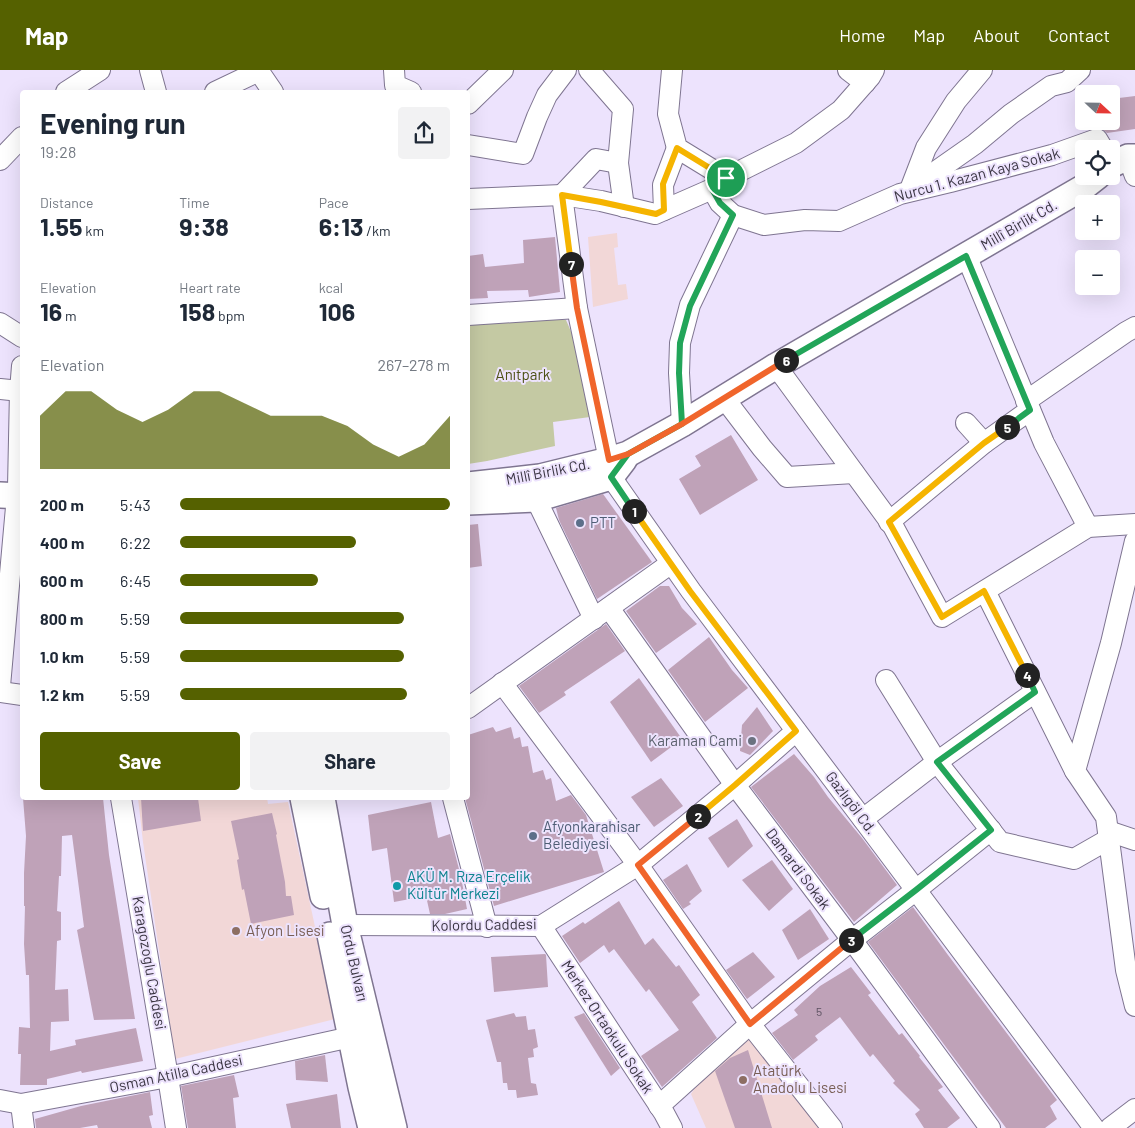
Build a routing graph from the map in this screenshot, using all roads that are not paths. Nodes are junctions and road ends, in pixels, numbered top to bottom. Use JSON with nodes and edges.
{"nodes":[{"id":1,"x":100,"y":70,"type":"edge"},
{"id":2,"x":150,"y":70,"type":"edge"},
{"id":3,"x":394,"y":70,"type":"edge"},
{"id":4,"x":503,"y":70,"type":"edge"},
{"id":5,"x":566,"y":70,"type":"edge"},
{"id":6,"x":672,"y":70,"type":"edge"},
{"id":7,"x":848,"y":70,"type":"edge"},
{"id":8,"x":982,"y":70,"type":"edge"},
{"id":9,"x":1080,"y":70,"type":"edge"},
{"id":10,"x":258,"y":71,"type":"edge"},
{"id":11,"x":600,"y":74,"type":"edge"},
{"id":12,"x":870,"y":76,"type":"edge"},
{"id":13,"x":1046,"y":78,"type":"edge"},
{"id":14,"x":69,"y":90,"type":"edge"},
{"id":15,"x":155,"y":90,"type":"edge"},
{"id":16,"x":219,"y":90,"type":"edge"},
{"id":17,"x":272,"y":90,"type":"edge"},
{"id":18,"x":406,"y":90,"type":"edge"},
{"id":19,"x":470,"y":102,"type":"edge"},
{"id":20,"x":20,"y":138,"type":"edge"},
{"id":21,"x":470,"y":145,"type":"edge"},
{"id":22,"x":1075,"y":147,"type":"edge"},
{"id":23,"x":677,"y":148,"type":"junction"},
{"id":24,"x":0,"y":160,"type":"edge"},
{"id":25,"x":618,"y":163,"type":"junction"},
{"id":26,"x":719,"y":184,"type":"junction"},
{"id":27,"x":1087,"y":185,"type":"edge"},
{"id":28,"x":906,"y":190,"type":"junction"},
{"id":29,"x":562,"y":195,"type":"junction"},
{"id":30,"x":470,"y":199,"type":"edge"},
{"id":31,"x":624,"y":207,"type":"junction"},
{"id":32,"x":664,"y":210,"type":"junction"},
{"id":33,"x":733,"y":215,"type":"junction"},
{"id":34,"x":966,"y":256,"type":"junction"},
{"id":35,"x":577,"y":308,"type":"junction"},
{"id":36,"x":470,"y":315,"type":"edge"},
{"id":37,"x":0,"y":323,"type":"edge"},
{"id":38,"x":1135,"y":327,"type":"edge"},
{"id":39,"x":20,"y":336,"type":"edge"},
{"id":40,"x":776,"y":366,"type":"junction"},
{"id":41,"x":0,"y":389,"type":"edge"},
{"id":42,"x":20,"y":391,"type":"joint"},
{"id":43,"x":724,"y":398,"type":"junction"},
{"id":44,"x":1028,"y":406,"type":"junction"},
{"id":45,"x":966,"y":423,"type":"dead end"},
{"id":46,"x":682,"y":424,"type":"junction"},
{"id":47,"x":984,"y":443,"type":"junction"},
{"id":48,"x":616,"y":464,"type":"junction"},
{"id":49,"x":854,"y":473,"type":"junction"},
{"id":50,"x":470,"y":485,"type":"edge"},
{"id":51,"x":13,"y":491,"type":"edge"},
{"id":52,"x":536,"y":499,"type":"junction"},
{"id":53,"x":470,"y":502,"type":"edge"},
{"id":54,"x":889,"y":522,"type":"junction"},
{"id":55,"x":1135,"y":524,"type":"edge"},
{"id":56,"x":1088,"y":528,"type":"junction"},
{"id":57,"x":1135,"y":541,"type":"edge"},
{"id":58,"x":670,"y":564,"type":"junction"},
{"id":59,"x":984,"y":591,"type":"junction"},
{"id":60,"x":1127,"y":612,"type":"edge"},
{"id":61,"x":602,"y":613,"type":"junction"},
{"id":62,"x":886,"y":680,"type":"dead end"},
{"id":63,"x":502,"y":683,"type":"junction"},
{"id":64,"x":0,"y":686,"type":"edge"},
{"id":65,"x":0,"y":692,"type":"edge"},
{"id":66,"x":1035,"y":692,"type":"junction"},
{"id":67,"x":20,"y":695,"type":"edge"},
{"id":68,"x":470,"y":707,"type":"edge"},
{"id":69,"x":796,"y":731,"type":"junction"},
{"id":70,"x":937,"y":762,"type":"junction"},
{"id":71,"x":1074,"y":770,"type":"junction"},
{"id":72,"x":735,"y":785,"type":"junction"},
{"id":73,"x":121,"y":800,"type":"edge"},
{"id":74,"x":303,"y":800,"type":"edge"},
{"id":75,"x":322,"y":800,"type":"edge"},
{"id":76,"x":454,"y":800,"type":"edge"},
{"id":77,"x":863,"y":819,"type":"junction"},
{"id":78,"x":991,"y":830,"type":"junction"},
{"id":79,"x":1123,"y":835,"type":"edge"},
{"id":80,"x":638,"y":865,"type":"junction"},
{"id":81,"x":916,"y":890,"type":"junction"},
{"id":82,"x":345,"y":925,"type":"junction"},
{"id":83,"x":542,"y":926,"type":"junction"},
{"id":84,"x":487,"y":927,"type":"junction"},
{"id":85,"x":1128,"y":929,"type":"edge"},
{"id":86,"x":852,"y":940,"type":"junction"},
{"id":87,"x":1135,"y":1005,"type":"edge"},
{"id":88,"x":750,"y":1024,"type":"junction"},
{"id":89,"x":351,"y":1037,"type":"junction"},
{"id":90,"x":168,"y":1077,"type":"junction"},
{"id":91,"x":0,"y":1100,"type":"edge"},
{"id":92,"x":21,"y":1104,"type":"junction"},
{"id":93,"x":659,"y":1106,"type":"junction"},
{"id":94,"x":1135,"y":1110,"type":"edge"},
{"id":95,"x":1094,"y":1127,"type":"edge"},
{"id":96,"x":24,"y":1128,"type":"edge"},
{"id":97,"x":176,"y":1128,"type":"edge"},
{"id":98,"x":371,"y":1128,"type":"edge"},
{"id":99,"x":394,"y":1128,"type":"edge"},
{"id":100,"x":672,"y":1128,"type":"edge"},
{"id":101,"x":832,"y":1128,"type":"edge"},
{"id":102,"x":990,"y":1128,"type":"edge"}],
"edges":[{"from":1,"to":14,"type":"street"},
{"from":2,"to":15,"type":"street"},
{"from":3,"to":18,"type":"street"},
{"from":4,"to":19,"type":"street"},
{"from":5,"to":21,"type":"street"},
{"from":6,"to":23,"type":"street"},
{"from":7,"to":12,"type":"street"},
{"from":8,"to":28,"type":"street"},
{"from":9,"to":13,"type":"street"},
{"from":10,"to":16,"type":"street"},
{"from":10,"to":17,"type":"street"},
{"from":11,"to":25,"type":"street"},
{"from":12,"to":26,"type":"street"},
{"from":13,"to":28,"type":"street"},
{"from":20,"to":24,"type":"street"},
{"from":22,"to":28,"type":"street","name":"Nurcu 1. Kazan Kaya Sokak"},
{"from":23,"to":26,"type":"street"},
{"from":23,"to":32,"type":"street"},
{"from":25,"to":29,"type":"street"},
{"from":25,"to":31,"type":"street"},
{"from":26,"to":32,"type":"street"},
{"from":26,"to":33,"type":"street"},
{"from":27,"to":34,"type":"main road","name":"Millî Birlik Cd."},
{"from":28,"to":33,"type":"street","name":"Nurcu 1. Kazan Kaya Sokak"},
{"from":29,"to":30,"type":"street"},
{"from":29,"to":31,"type":"street"},
{"from":29,"to":35,"type":"street"},
{"from":31,"to":32,"type":"street"},
{"from":33,"to":46,"type":"street"},
{"from":34,"to":40,"type":"main road","name":"Millî Birlik Cd."},
{"from":34,"to":44,"type":"street"},
{"from":35,"to":36,"type":"street"},
{"from":35,"to":48,"type":"street"},
{"from":37,"to":39,"type":"street"},
{"from":38,"to":44,"type":"street"},
{"from":40,"to":43,"type":"main road","name":"Millî Birlik Cd."},
{"from":40,"to":49,"type":"street"},
{"from":41,"to":42,"type":"street"},
{"from":42,"to":51,"type":"street"},
{"from":43,"to":46,"type":"main road","name":"Millî Birlik Cd."},
{"from":43,"to":49,"type":"street"},
{"from":44,"to":47,"type":"street"},
{"from":44,"to":56,"type":"street"},
{"from":45,"to":47,"type":"street"},
{"from":46,"to":48,"type":"main road","name":"Millî Birlik Cd."},
{"from":47,"to":54,"type":"street"},
{"from":48,"to":50,"type":"main road","name":"Millî Birlik Cd."},
{"from":48,"to":52,"type":"main road","name":"Millî Birlik Cd."},
{"from":48,"to":58,"type":"street","name":"Gazlıgöl Cd."},
{"from":49,"to":54,"type":"street"},
{"from":51,"to":64,"type":"street"},
{"from":52,"to":53,"type":"main road","name":"Millî Birlik Cd."},
{"from":52,"to":61,"type":"street","name":"Damardi Sokak"},
{"from":54,"to":59,"type":"street"},
{"from":55,"to":56,"type":"street"},
{"from":56,"to":59,"type":"street"},
{"from":57,"to":60,"type":"street"},
{"from":58,"to":61,"type":"street"},
{"from":58,"to":69,"type":"street","name":"Gazlıgöl Cd."},
{"from":59,"to":66,"type":"street"},
{"from":60,"to":71,"type":"street"},
{"from":61,"to":63,"type":"street"},
{"from":61,"to":72,"type":"street","name":"Damardi Sokak"},
{"from":62,"to":70,"type":"street"},
{"from":63,"to":68,"type":"street"},
{"from":63,"to":80,"type":"street"},
{"from":65,"to":67,"type":"street"},
{"from":66,"to":70,"type":"street"},
{"from":66,"to":71,"type":"street"},
{"from":69,"to":72,"type":"street","name":"Kolordu Caddesi"},
{"from":69,"to":77,"type":"street","name":"Gazlıgöl Cd."},
{"from":70,"to":77,"type":"street"},
{"from":70,"to":78,"type":"street"},
{"from":71,"to":79,"type":"street"},
{"from":72,"to":80,"type":"street","name":"Kolordu Caddesi"},
{"from":72,"to":86,"type":"street","name":"Damardi Sokak"},
{"from":73,"to":90,"type":"street","name":"Karagozoglu Caddesi"},
{"from":74,"to":89,"type":"main road","name":"Ordu Bulvarı"},
{"from":75,"to":82,"type":"main road","name":"Ordu Bulvarı"},
{"from":76,"to":84,"type":"street"},
{"from":77,"to":81,"type":"street","name":"Gazlıgöl Cd."},
{"from":78,"to":79,"type":"street"},
{"from":78,"to":81,"type":"street"},
{"from":79,"to":85,"type":"street"},
{"from":80,"to":83,"type":"street","name":"Kolordu Caddesi"},
{"from":80,"to":88,"type":"street"},
{"from":81,"to":86,"type":"street"},
{"from":81,"to":95,"type":"street","name":"Gazlıgöl Cd."},
{"from":82,"to":84,"type":"street","name":"Kolordu Caddesi"},
{"from":82,"to":99,"type":"main road","name":"Ordu Bulvarı"},
{"from":83,"to":84,"type":"street","name":"Kolordu Caddesi"},
{"from":83,"to":93,"type":"street","name":"Merkez Ortaokulu Sokak"},
{"from":85,"to":87,"type":"street"},
{"from":86,"to":88,"type":"street"},
{"from":86,"to":102,"type":"street","name":"Damardi Sokak"},
{"from":88,"to":93,"type":"street"},
{"from":88,"to":101,"type":"street"},
{"from":89,"to":90,"type":"street","name":"Osman Atilla Caddesi"},
{"from":89,"to":98,"type":"main road","name":"Ordu Bulvarı"},
{"from":90,"to":92,"type":"street","name":"Osman Atilla Caddesi"},
{"from":90,"to":97,"type":"street","name":"Karagozoglu Caddesi"},
{"from":91,"to":92,"type":"street","name":"Osman Atilla Caddesi"},
{"from":92,"to":96,"type":"street"},
{"from":93,"to":100,"type":"street","name":"Merkez Ortaokulu Sokak"},
{"from":94,"to":95,"type":"street"}]}
